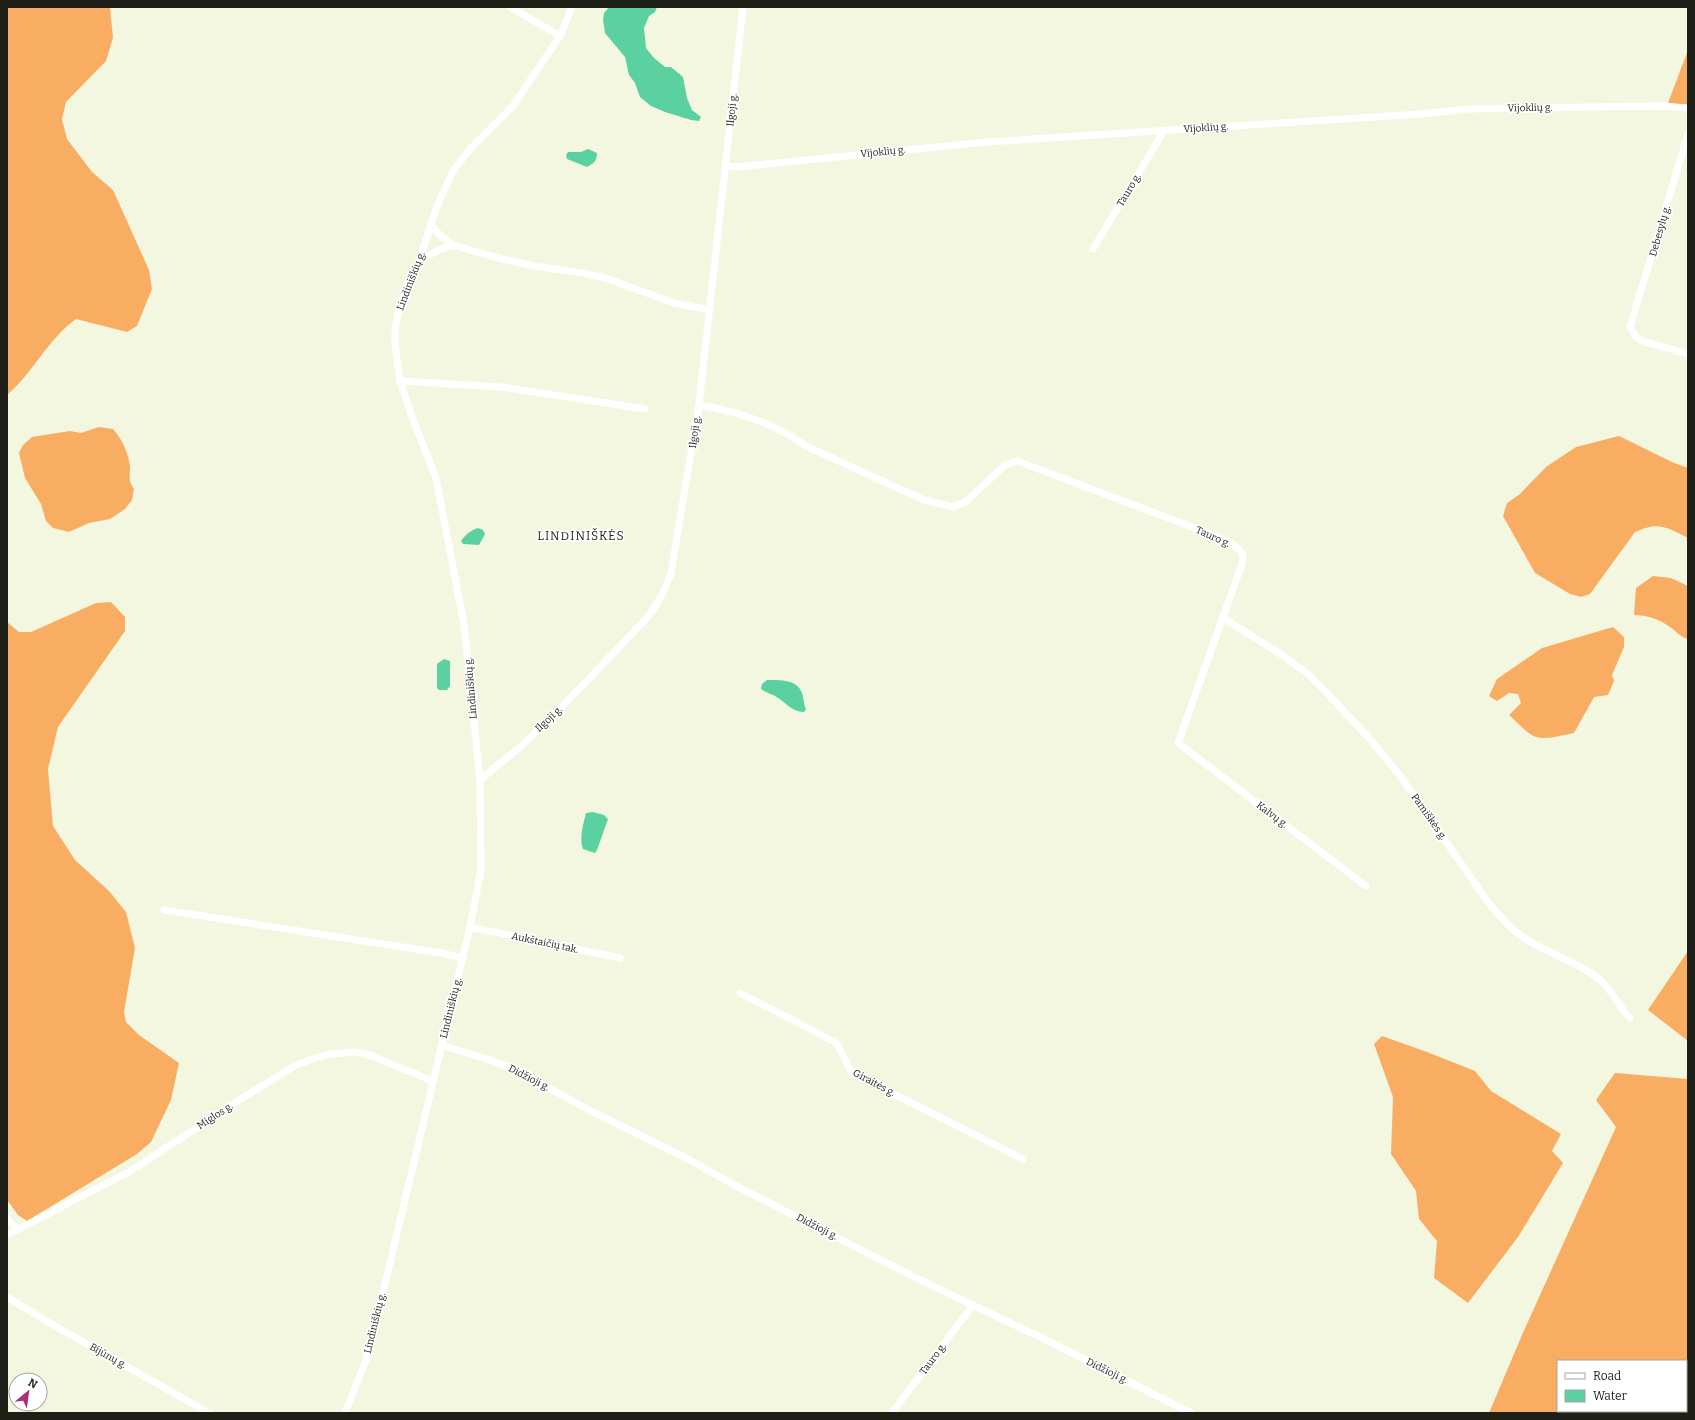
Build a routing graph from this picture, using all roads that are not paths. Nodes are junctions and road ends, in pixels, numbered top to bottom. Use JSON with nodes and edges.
{"nodes":[{"id":1,"x":510,"y":7,"type":"edge"},
{"id":2,"x":572,"y":7,"type":"edge"},
{"id":3,"x":743,"y":7,"type":"edge"},
{"id":4,"x":560,"y":36,"type":"junction"},
{"id":5,"x":1688,"y":108,"type":"edge"},
{"id":6,"x":1164,"y":131,"type":"junction"},
{"id":7,"x":1688,"y":134,"type":"edge"},
{"id":8,"x":726,"y":166,"type":"junction"},
{"id":9,"x":432,"y":226,"type":"junction"},
{"id":10,"x":453,"y":246,"type":"junction"},
{"id":11,"x":1093,"y":249,"type":"dead end"},
{"id":12,"x":419,"y":262,"type":"junction"},
{"id":13,"x":710,"y":310,"type":"junction"},
{"id":14,"x":1688,"y":354,"type":"edge"},
{"id":15,"x":400,"y":381,"type":"junction"},
{"id":16,"x":699,"y":405,"type":"junction"},
{"id":17,"x":645,"y":409,"type":"dead end"},
{"id":18,"x":1223,"y":618,"type":"junction"},
{"id":19,"x":1178,"y":743,"type":"joint"},
{"id":20,"x":480,"y":780,"type":"junction"},
{"id":21,"x":1366,"y":886,"type":"dead end"},
{"id":22,"x":164,"y":910,"type":"dead end"},
{"id":23,"x":470,"y":927,"type":"junction"},
{"id":24,"x":463,"y":958,"type":"junction"},
{"id":25,"x":620,"y":958,"type":"dead end"},
{"id":26,"x":740,"y":993,"type":"dead end"},
{"id":27,"x":1630,"y":1018,"type":"dead end"},
{"id":28,"x":441,"y":1045,"type":"junction"},
{"id":29,"x":433,"y":1081,"type":"junction"},
{"id":30,"x":1023,"y":1158,"type":"dead end"},
{"id":31,"x":7,"y":1218,"type":"edge"},
{"id":32,"x":17,"y":1230,"type":"junction"},
{"id":33,"x":7,"y":1235,"type":"edge"},
{"id":34,"x":7,"y":1297,"type":"edge"},
{"id":35,"x":973,"y":1305,"type":"junction"},
{"id":36,"x":209,"y":1413,"type":"edge"},
{"id":37,"x":345,"y":1413,"type":"edge"},
{"id":38,"x":892,"y":1413,"type":"edge"},
{"id":39,"x":1191,"y":1413,"type":"edge"}],
"edges":[{"from":1,"to":4,"type":"street"},
{"from":2,"to":4,"type":"street","name":"Lindiniškių g."},
{"from":3,"to":8,"type":"street","name":"Ilgoji g."},
{"from":4,"to":9,"type":"street","name":"Lindiniškių g."},
{"from":5,"to":6,"type":"street","name":"Vijoklių g."},
{"from":6,"to":8,"type":"street","name":"Vijoklių g."},
{"from":6,"to":11,"type":"street","name":"Tauro g."},
{"from":7,"to":14,"type":"street","name":"Debesylų g."},
{"from":8,"to":13,"type":"street","name":"Ilgoji g."},
{"from":9,"to":10,"type":"street"},
{"from":9,"to":12,"type":"street","name":"Lindiniškių g."},
{"from":10,"to":12,"type":"street"},
{"from":10,"to":13,"type":"street"},
{"from":12,"to":15,"type":"street","name":"Lindiniškių g."},
{"from":13,"to":16,"type":"street","name":"Ilgoji g."},
{"from":15,"to":17,"type":"street"},
{"from":15,"to":20,"type":"street","name":"Lindiniškių g."},
{"from":16,"to":18,"type":"street","name":"Tauro g."},
{"from":16,"to":20,"type":"street","name":"Ilgoji g."},
{"from":18,"to":19,"type":"street","name":"Tauro g."},
{"from":18,"to":27,"type":"street","name":"Pamiškės g."},
{"from":19,"to":21,"type":"street","name":"Kalvų g."},
{"from":20,"to":23,"type":"street","name":"Lindiniškių g."},
{"from":22,"to":24,"type":"street"},
{"from":23,"to":24,"type":"street","name":"Lindiniškių g."},
{"from":23,"to":25,"type":"street","name":"Aukštaičių tak."},
{"from":24,"to":28,"type":"street","name":"Lindiniškių g."},
{"from":26,"to":30,"type":"street","name":"Giraitės g."},
{"from":28,"to":29,"type":"street","name":"Lindiniškių g."},
{"from":28,"to":35,"type":"street","name":"Didžioji g."},
{"from":29,"to":32,"type":"street","name":"Miglos g."},
{"from":29,"to":37,"type":"street","name":"Lindiniškių g."},
{"from":31,"to":32,"type":"street"},
{"from":32,"to":33,"type":"street","name":"Miglos g."},
{"from":34,"to":36,"type":"street","name":"Bijūnų g."},
{"from":35,"to":38,"type":"street","name":"Tauro g."},
{"from":35,"to":39,"type":"street","name":"Didžioji g."}]}
